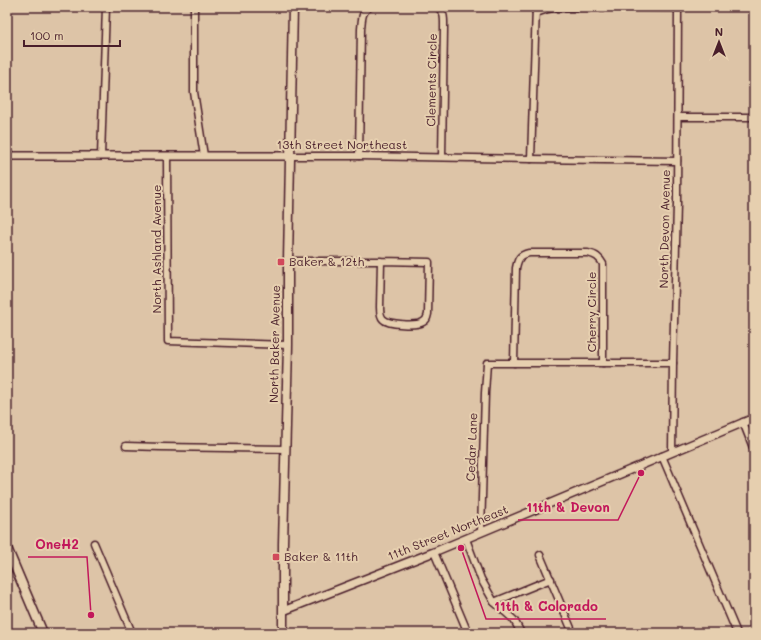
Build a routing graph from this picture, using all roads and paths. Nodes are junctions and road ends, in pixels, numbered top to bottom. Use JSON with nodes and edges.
{"nodes":[{"id":1,"x":106,"y":7,"type":"edge"},
{"id":2,"x":194,"y":7,"type":"edge"},
{"id":3,"x":293,"y":7,"type":"edge"},
{"id":4,"x":370,"y":7,"type":"edge"},
{"id":5,"x":437,"y":7,"type":"edge"},
{"id":6,"x":678,"y":8,"type":"edge"},
{"id":7,"x":536,"y":10,"type":"edge"},
{"id":8,"x":678,"y":117,"type":"junction"},
{"id":9,"x":754,"y":117,"type":"edge"},
{"id":10,"x":7,"y":156,"type":"edge"},
{"id":11,"x":101,"y":156,"type":"junction"},
{"id":12,"x":167,"y":156,"type":"junction"},
{"id":13,"x":204,"y":156,"type":"junction"},
{"id":14,"x":290,"y":156,"type":"junction"},
{"id":15,"x":359,"y":156,"type":"junction"},
{"id":16,"x":442,"y":158,"type":"junction"},
{"id":17,"x":531,"y":159,"type":"junction"},
{"id":18,"x":677,"y":161,"type":"junction"},
{"id":19,"x":288,"y":261,"type":"junction"},
{"id":20,"x":381,"y":261,"type":"junction"},
{"id":21,"x":288,"y":345,"type":"junction"},
{"id":22,"x":514,"y":363,"type":"junction"},
{"id":23,"x":603,"y":363,"type":"junction"},
{"id":24,"x":673,"y":363,"type":"junction"},
{"id":25,"x":754,"y":418,"type":"edge"},
{"id":26,"x":743,"y":422,"type":"junction"},
{"id":27,"x":126,"y":446,"type":"dead end"},
{"id":28,"x":286,"y":449,"type":"junction"},
{"id":29,"x":754,"y":450,"type":"edge"},
{"id":30,"x":672,"y":452,"type":"junction"},
{"id":31,"x":662,"y":456,"type":"junction"},
{"id":32,"x":481,"y":532,"type":"junction"},
{"id":33,"x":466,"y":539,"type":"junction"},
{"id":34,"x":94,"y":543,"type":"dead end"},
{"id":35,"x":7,"y":548,"type":"edge"},
{"id":36,"x":434,"y":552,"type":"junction"},
{"id":37,"x":540,"y":555,"type":"dead end"},
{"id":38,"x":551,"y":579,"type":"junction"},
{"id":39,"x":494,"y":602,"type":"junction"},
{"id":40,"x":283,"y":611,"type":"junction"},
{"id":41,"x":43,"y":633,"type":"edge"},
{"id":42,"x":132,"y":633,"type":"edge"},
{"id":43,"x":283,"y":633,"type":"edge"},
{"id":44,"x":468,"y":633,"type":"edge"},
{"id":45,"x":521,"y":633,"type":"edge"},
{"id":46,"x":573,"y":633,"type":"edge"},
{"id":47,"x":737,"y":633,"type":"edge"}],
"edges":[{"from":1,"to":11,"type":"street"},
{"from":2,"to":13,"type":"street"},
{"from":3,"to":14,"type":"main road","name":"North Baker Avenue"},
{"from":4,"to":15,"type":"street"},
{"from":5,"to":16,"type":"street","name":"Clements Circle"},
{"from":6,"to":7,"type":"street"},
{"from":6,"to":8,"type":"street","name":"North Devon Avenue"},
{"from":7,"to":17,"type":"street"},
{"from":8,"to":9,"type":"street"},
{"from":8,"to":18,"type":"street","name":"North Devon Avenue"},
{"from":10,"to":11,"type":"street","name":"13th Street Northeast"},
{"from":11,"to":12,"type":"street","name":"13th Street Northeast"},
{"from":12,"to":13,"type":"street","name":"13th Street Northeast"},
{"from":12,"to":21,"type":"street","name":"North Ashland Avenue"},
{"from":13,"to":14,"type":"street","name":"13th Street Northeast"},
{"from":14,"to":15,"type":"street","name":"13th Street Northeast"},
{"from":14,"to":19,"type":"main road","name":"North Baker Avenue"},
{"from":15,"to":16,"type":"street","name":"13th Street Northeast"},
{"from":16,"to":17,"type":"street","name":"13th Street Northeast"},
{"from":17,"to":18,"type":"street","name":"13th Street Northeast"},
{"from":18,"to":24,"type":"street","name":"North Devon Avenue"},
{"from":19,"to":20,"type":"street"},
{"from":19,"to":21,"type":"main road","name":"North Baker Avenue"},
{"from":20,"to":20,"type":"street"},
{"from":21,"to":28,"type":"main road","name":"North Baker Avenue"},
{"from":22,"to":23,"type":"street"},
{"from":22,"to":23,"type":"street","name":"Cherry Circle"},
{"from":22,"to":32,"type":"street","name":"Cedar Lane"},
{"from":23,"to":24,"type":"street"},
{"from":24,"to":30,"type":"street","name":"North Devon Avenue"},
{"from":25,"to":26,"type":"street","name":"11th Street Northeast"},
{"from":26,"to":29,"type":"street"},
{"from":26,"to":30,"type":"street","name":"11th Street Northeast"},
{"from":27,"to":28,"type":"street"},
{"from":28,"to":40,"type":"main road","name":"North Baker Avenue"},
{"from":30,"to":31,"type":"street","name":"11th Street Northeast"},
{"from":31,"to":32,"type":"street","name":"11th Street Northeast"},
{"from":31,"to":47,"type":"street"},
{"from":32,"to":33,"type":"street","name":"11th Street Northeast"},
{"from":33,"to":36,"type":"street","name":"11th Street Northeast"},
{"from":33,"to":39,"type":"street"},
{"from":34,"to":42,"type":"street"},
{"from":35,"to":41,"type":"main road"},
{"from":36,"to":40,"type":"street","name":"11th Street Northeast"},
{"from":36,"to":44,"type":"street"},
{"from":37,"to":38,"type":"street"},
{"from":38,"to":39,"type":"street"},
{"from":38,"to":46,"type":"street"},
{"from":39,"to":45,"type":"street"},
{"from":40,"to":43,"type":"main road","name":"North Baker Avenue"}]}
